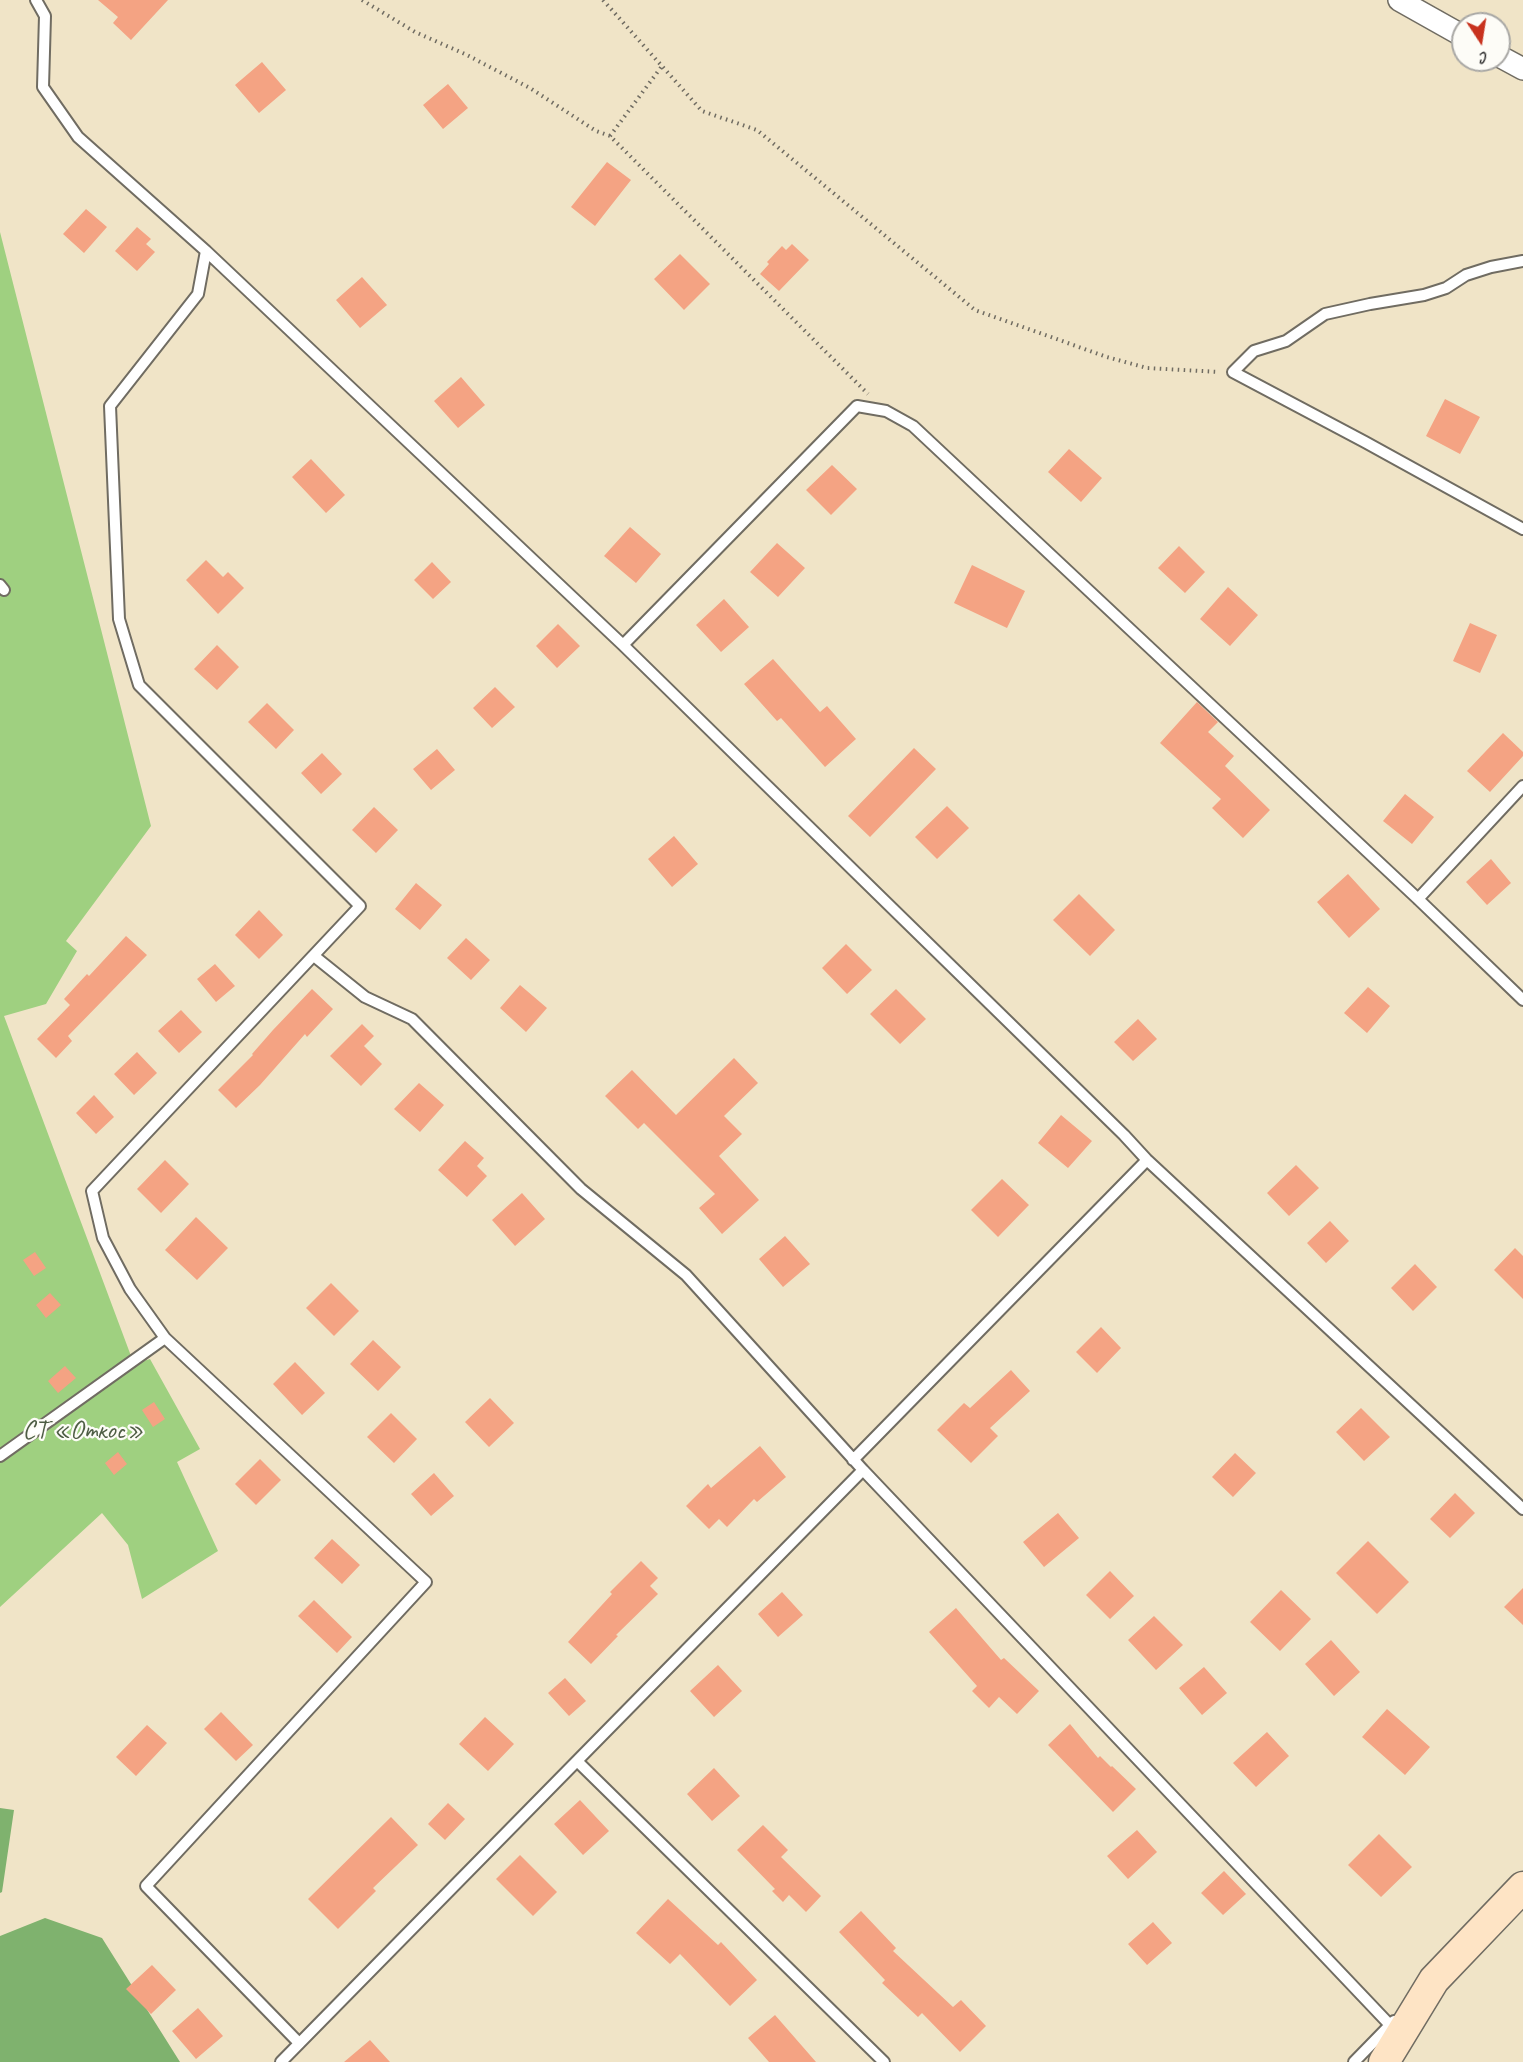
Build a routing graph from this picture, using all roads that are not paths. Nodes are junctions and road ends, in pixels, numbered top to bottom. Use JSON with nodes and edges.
{"nodes":[{"id":1,"x":36,"y":0,"type":"edge"},
{"id":2,"x":1399,"y":0,"type":"edge"},
{"id":3,"x":1451,"y":29,"type":"edge"},
{"id":4,"x":206,"y":251,"type":"junction"},
{"id":5,"x":1523,"y":261,"type":"edge"},
{"id":6,"x":1523,"y":529,"type":"edge"},
{"id":7,"x":623,"y":645,"type":"junction"},
{"id":8,"x":1523,"y":786,"type":"edge"},
{"id":9,"x":1418,"y":898,"type":"junction"},
{"id":10,"x":314,"y":956,"type":"junction"},
{"id":11,"x":1523,"y":999,"type":"edge"},
{"id":12,"x":1147,"y":1160,"type":"junction"},
{"id":13,"x":165,"y":1338,"type":"junction"},
{"id":14,"x":0,"y":1456,"type":"edge"},
{"id":15,"x":853,"y":1460,"type":"junction"},
{"id":16,"x":863,"y":1470,"type":"junction"},
{"id":17,"x":1523,"y":1509,"type":"edge"},
{"id":18,"x":577,"y":1761,"type":"junction"},
{"id":19,"x":1523,"y":1887,"type":"edge"},
{"id":20,"x":1434,"y":1980,"type":"junction"},
{"id":21,"x":1390,"y":2025,"type":"junction"},
{"id":22,"x":299,"y":2043,"type":"junction"},
{"id":23,"x":281,"y":2062,"type":"edge"},
{"id":24,"x":884,"y":2062,"type":"edge"},
{"id":25,"x":1354,"y":2062,"type":"edge"},
{"id":26,"x":1384,"y":2062,"type":"edge"}],
"edges":[{"from":1,"to":4,"type":"lane"},
{"from":2,"to":3,"type":"street"},
{"from":4,"to":7,"type":"lane"},
{"from":4,"to":10,"type":"lane"},
{"from":5,"to":6,"type":"lane"},
{"from":7,"to":9,"type":"lane"},
{"from":7,"to":12,"type":"lane"},
{"from":8,"to":9,"type":"lane"},
{"from":9,"to":11,"type":"lane"},
{"from":10,"to":13,"type":"lane"},
{"from":10,"to":15,"type":"lane"},
{"from":12,"to":15,"type":"lane"},
{"from":12,"to":17,"type":"lane"},
{"from":13,"to":14,"type":"lane"},
{"from":13,"to":22,"type":"lane"},
{"from":15,"to":16,"type":"lane"},
{"from":16,"to":18,"type":"lane"},
{"from":16,"to":21,"type":"lane"},
{"from":18,"to":22,"type":"lane"},
{"from":18,"to":24,"type":"lane"},
{"from":19,"to":20,"type":"street"},
{"from":20,"to":21,"type":"lane"},
{"from":20,"to":26,"type":"street"},
{"from":21,"to":25,"type":"lane"},
{"from":22,"to":23,"type":"lane"}]}
